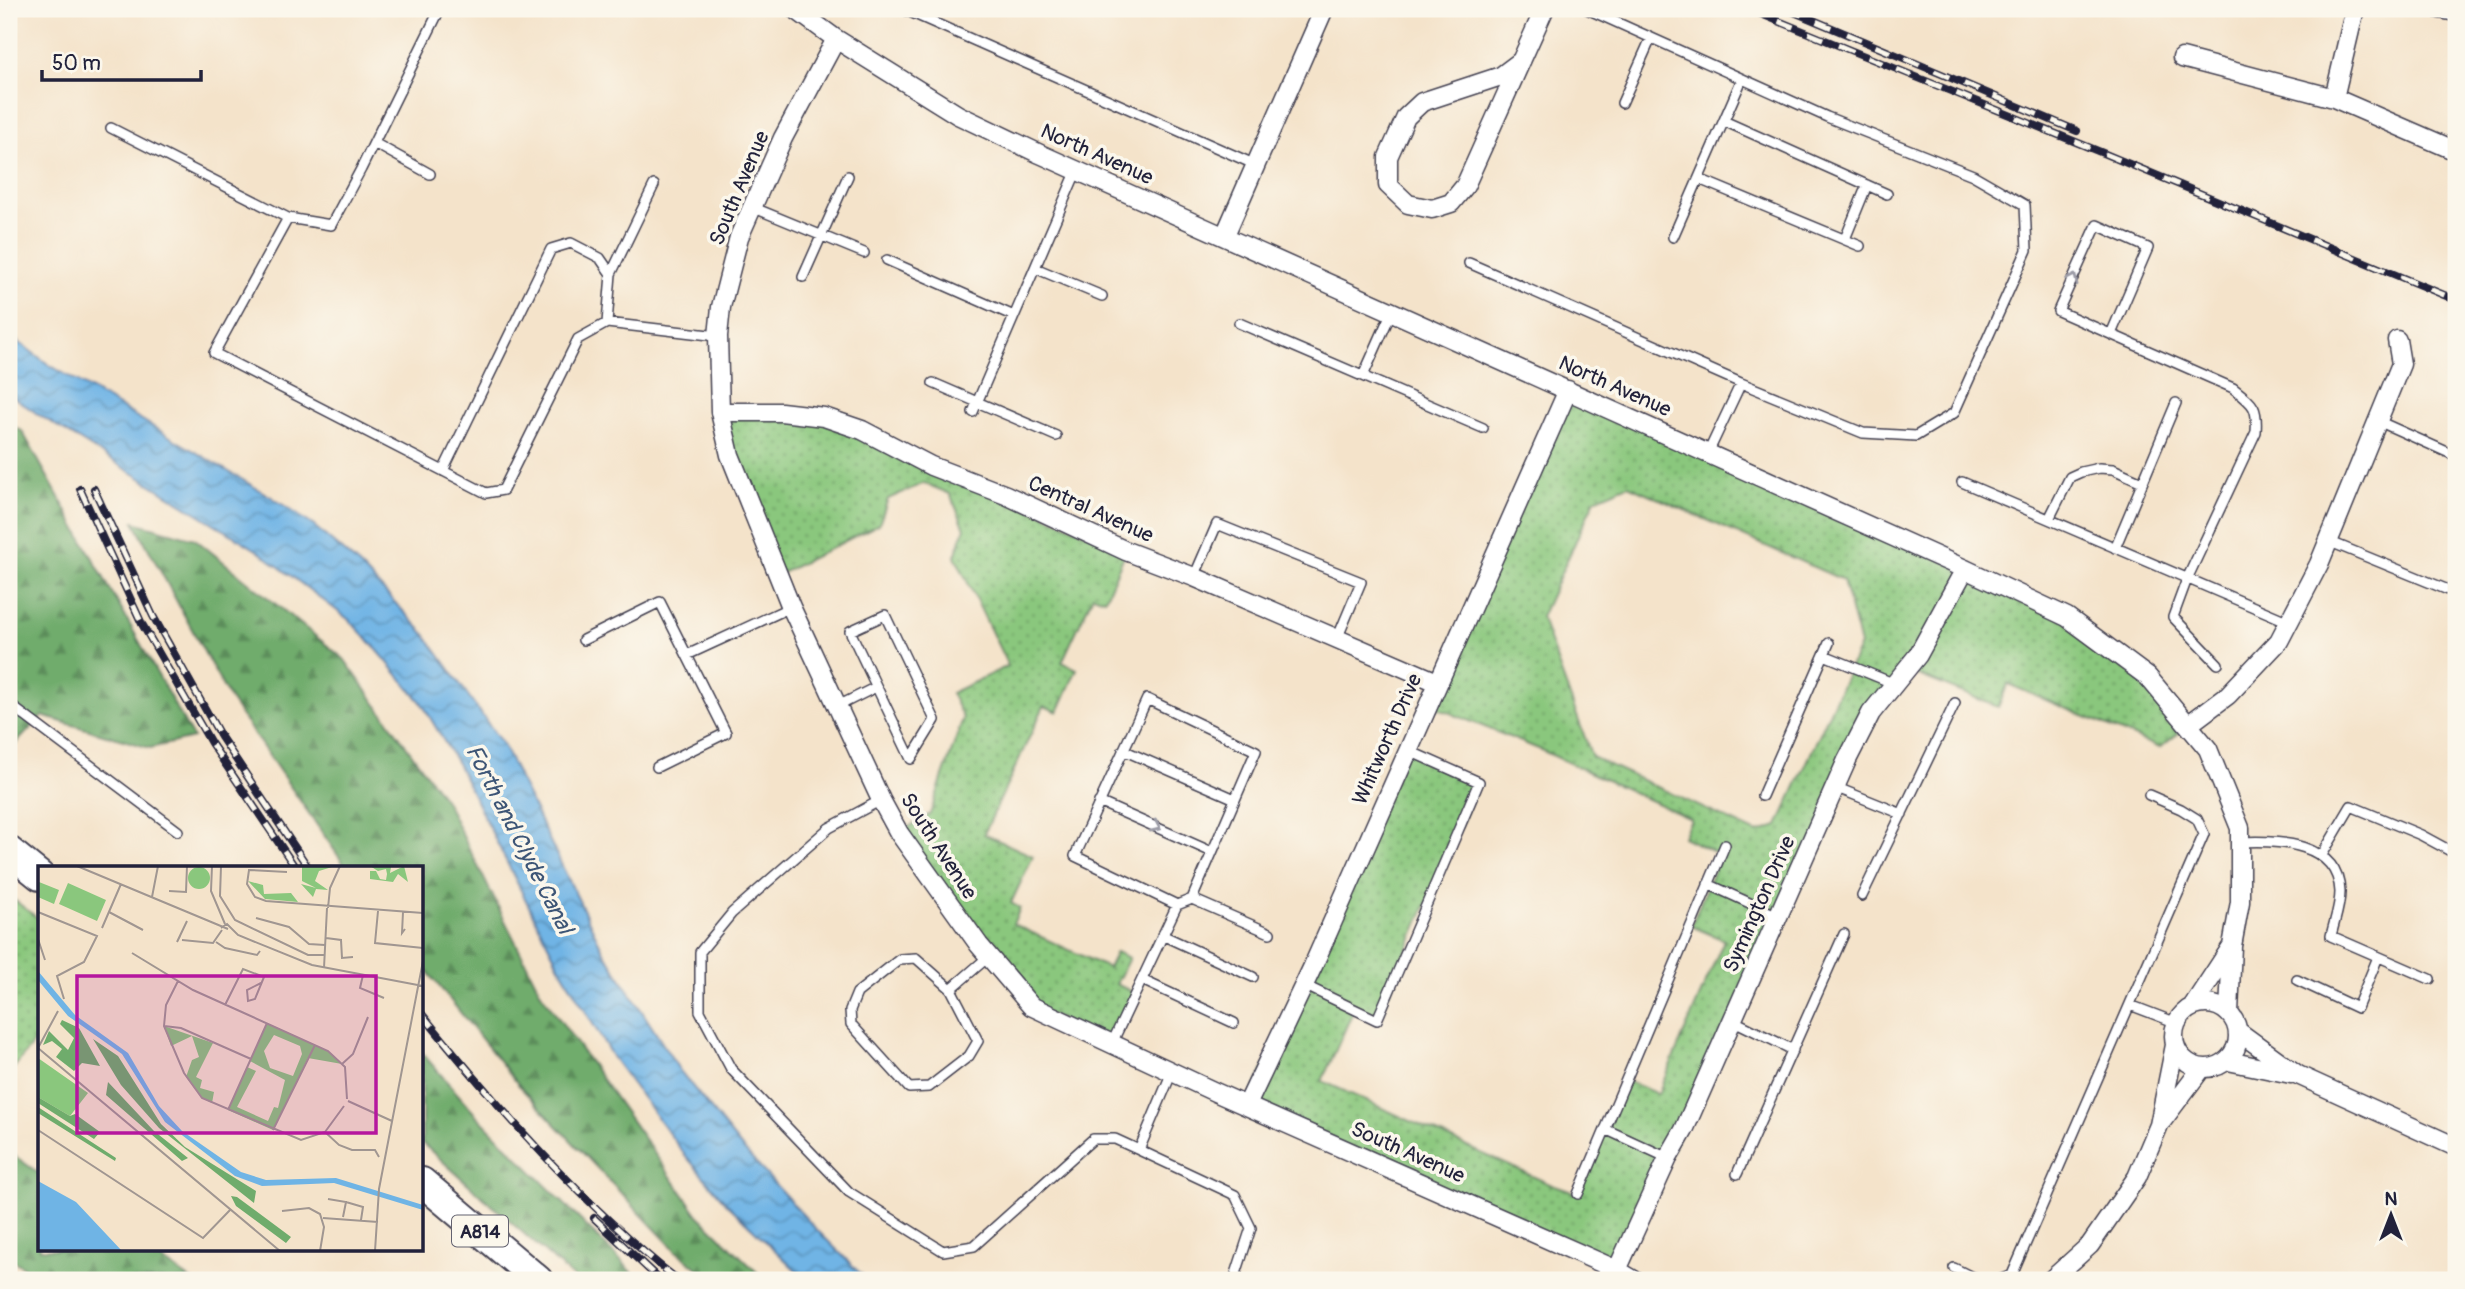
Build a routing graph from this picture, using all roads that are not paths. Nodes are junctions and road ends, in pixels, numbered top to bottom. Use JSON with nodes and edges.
{"nodes":[{"id":1,"x":440,"y":9,"type":"edge"},
{"id":2,"x":795,"y":9,"type":"edge"},
{"id":3,"x":903,"y":9,"type":"edge"},
{"id":4,"x":1324,"y":9,"type":"edge"},
{"id":5,"x":1544,"y":9,"type":"edge"},
{"id":6,"x":1587,"y":9,"type":"edge"},
{"id":7,"x":2355,"y":9,"type":"edge"},
{"id":8,"x":2439,"y":9,"type":"edge"},
{"id":9,"x":2456,"y":12,"type":"edge"},
{"id":10,"x":1651,"y":38,"type":"junction"},
{"id":11,"x":836,"y":39,"type":"junction"},
{"id":12,"x":2182,"y":58,"type":"dead end"},
{"id":13,"x":1521,"y":61,"type":"junction"},
{"id":14,"x":1742,"y":79,"type":"junction"},
{"id":15,"x":2334,"y":98,"type":"junction"},
{"id":16,"x":1622,"y":103,"type":"dead end"},
{"id":17,"x":1724,"y":121,"type":"junction"},
{"id":18,"x":111,"y":128,"type":"dead end"},
{"id":19,"x":374,"y":143,"type":"junction"},
{"id":20,"x":2456,"y":151,"type":"edge"},
{"id":21,"x":1256,"y":165,"type":"junction"},
{"id":22,"x":1077,"y":170,"type":"junction"},
{"id":23,"x":430,"y":174,"type":"dead end"},
{"id":24,"x":848,"y":176,"type":"dead end"},
{"id":25,"x":1699,"y":178,"type":"junction"},
{"id":26,"x":654,"y":185,"type":"dead end"},
{"id":27,"x":1867,"y":185,"type":"junction"},
{"id":28,"x":1887,"y":194,"type":"dead end"},
{"id":29,"x":752,"y":207,"type":"junction"},
{"id":30,"x":288,"y":218,"type":"junction"},
{"id":31,"x":820,"y":235,"type":"junction"},
{"id":32,"x":1225,"y":235,"type":"junction"},
{"id":33,"x":1673,"y":237,"type":"dead end"},
{"id":34,"x":1845,"y":239,"type":"junction"},
{"id":35,"x":1860,"y":246,"type":"dead end"},
{"id":36,"x":864,"y":253,"type":"dead end"},
{"id":37,"x":887,"y":260,"type":"dead end"},
{"id":38,"x":1469,"y":262,"type":"dead end"},
{"id":39,"x":1035,"y":268,"type":"junction"},
{"id":40,"x":611,"y":274,"type":"junction"},
{"id":41,"x":803,"y":277,"type":"dead end"},
{"id":42,"x":1102,"y":296,"type":"dead end"},
{"id":43,"x":1392,"y":311,"type":"junction"},
{"id":44,"x":1014,"y":316,"type":"junction"},
{"id":45,"x":607,"y":323,"type":"junction"},
{"id":46,"x":1239,"y":323,"type":"dead end"},
{"id":47,"x":2111,"y":334,"type":"junction"},
{"id":48,"x":718,"y":336,"type":"junction"},
{"id":49,"x":2397,"y":340,"type":"dead end"},
{"id":50,"x":1363,"y":376,"type":"junction"},
{"id":51,"x":933,"y":383,"type":"dead end"},
{"id":52,"x":1741,"y":383,"type":"junction"},
{"id":53,"x":1567,"y":390,"type":"junction"},
{"id":54,"x":978,"y":401,"type":"junction"},
{"id":55,"x":2176,"y":403,"type":"dead end"},
{"id":56,"x":720,"y":412,"type":"junction"},
{"id":57,"x":973,"y":412,"type":"dead end"},
{"id":58,"x":2378,"y":421,"type":"junction"},
{"id":59,"x":1483,"y":428,"type":"dead end"},
{"id":60,"x":1056,"y":436,"type":"dead end"},
{"id":61,"x":1708,"y":453,"type":"junction"},
{"id":62,"x":2456,"y":456,"type":"edge"},
{"id":63,"x":443,"y":471,"type":"junction"},
{"id":64,"x":1962,"y":482,"type":"dead end"},
{"id":65,"x":2142,"y":482,"type":"junction"},
{"id":66,"x":2049,"y":519,"type":"junction"},
{"id":67,"x":2328,"y":541,"type":"junction"},
{"id":68,"x":2115,"y":548,"type":"junction"},
{"id":69,"x":1965,"y":569,"type":"junction"},
{"id":70,"x":1194,"y":577,"type":"junction"},
{"id":71,"x":2187,"y":579,"type":"junction"},
{"id":72,"x":2456,"y":592,"type":"edge"},
{"id":73,"x":791,"y":607,"type":"junction"},
{"id":74,"x":2288,"y":622,"type":"junction"},
{"id":75,"x":1337,"y":639,"type":"junction"},
{"id":76,"x":583,"y":640,"type":"dead end"},
{"id":77,"x":1829,"y":643,"type":"dead end"},
{"id":78,"x":687,"y":655,"type":"junction"},
{"id":79,"x":1824,"y":655,"type":"junction"},
{"id":80,"x":2218,"y":664,"type":"dead end"},
{"id":81,"x":1437,"y":682,"type":"junction"},
{"id":82,"x":1895,"y":684,"type":"junction"},
{"id":83,"x":876,"y":687,"type":"junction"},
{"id":84,"x":1955,"y":703,"type":"dead end"},
{"id":85,"x":9,"y":704,"type":"edge"},
{"id":86,"x":838,"y":706,"type":"junction"},
{"id":87,"x":2188,"y":725,"type":"junction"},
{"id":88,"x":1123,"y":750,"type":"junction"},
{"id":89,"x":1407,"y":750,"type":"junction"},
{"id":90,"x":657,"y":767,"type":"dead end"},
{"id":91,"x":1835,"y":787,"type":"junction"},
{"id":92,"x":2149,"y":795,"type":"dead end"},
{"id":93,"x":1762,"y":796,"type":"dead end"},
{"id":94,"x":1235,"y":799,"type":"junction"},
{"id":95,"x":881,"y":800,"type":"junction"},
{"id":96,"x":1099,"y":802,"type":"junction"},
{"id":97,"x":1902,"y":814,"type":"junction"},
{"id":98,"x":178,"y":831,"type":"dead end"},
{"id":99,"x":2240,"y":842,"type":"junction"},
{"id":100,"x":1725,"y":845,"type":"dead end"},
{"id":101,"x":9,"y":851,"type":"edge"},
{"id":102,"x":1212,"y":852,"type":"junction"},
{"id":103,"x":2456,"y":854,"type":"edge"},
{"id":104,"x":2322,"y":855,"type":"junction"},
{"id":105,"x":38,"y":874,"type":"edge"},
{"id":106,"x":1708,"y":884,"type":"junction"},
{"id":107,"x":1862,"y":896,"type":"dead end"},
{"id":108,"x":1192,"y":899,"type":"junction"},
{"id":109,"x":1177,"y":905,"type":"junction"},
{"id":110,"x":1778,"y":916,"type":"junction"},
{"id":111,"x":1270,"y":933,"type":"dead end"},
{"id":112,"x":1844,"y":934,"type":"dead end"},
{"id":113,"x":1162,"y":935,"type":"junction"},
{"id":114,"x":2232,"y":946,"type":"junction"},
{"id":115,"x":988,"y":957,"type":"junction"},
{"id":116,"x":2378,"y":957,"type":"junction"},
{"id":117,"x":1253,"y":977,"type":"dead end"},
{"id":118,"x":2430,"y":979,"type":"dead end"},
{"id":119,"x":1142,"y":980,"type":"junction"},
{"id":120,"x":2297,"y":980,"type":"dead end"},
{"id":121,"x":1302,"y":985,"type":"junction"},
{"id":122,"x":951,"y":989,"type":"junction"},
{"id":123,"x":2130,"y":1005,"type":"junction"},
{"id":124,"x":2192,"y":1007,"type":"junction"},
{"id":125,"x":2229,"y":1013,"type":"junction"},
{"id":126,"x":1732,"y":1020,"type":"junction"},
{"id":127,"x":1234,"y":1023,"type":"dead end"},
{"id":128,"x":2176,"y":1023,"type":"junction"},
{"id":129,"x":2239,"y":1032,"type":"junction"},
{"id":130,"x":1112,"y":1043,"type":"junction"},
{"id":131,"x":2175,"y":1045,"type":"junction"},
{"id":132,"x":1793,"y":1050,"type":"junction"},
{"id":133,"x":2228,"y":1061,"type":"junction"},
{"id":134,"x":2202,"y":1069,"type":"junction"},
{"id":135,"x":1172,"y":1072,"type":"junction"},
{"id":136,"x":2298,"y":1075,"type":"junction"},
{"id":137,"x":1247,"y":1105,"type":"junction"},
{"id":138,"x":2160,"y":1125,"type":"junction"},
{"id":139,"x":1605,"y":1129,"type":"junction"},
{"id":140,"x":2456,"y":1147,"type":"edge"},
{"id":141,"x":1139,"y":1150,"type":"junction"},
{"id":142,"x":1668,"y":1158,"type":"junction"},
{"id":143,"x":1737,"y":1174,"type":"dead end"},
{"id":144,"x":424,"y":1184,"type":"edge"},
{"id":145,"x":1578,"y":1194,"type":"dead end"},
{"id":146,"x":1954,"y":1268,"type":"dead end"},
{"id":147,"x":1617,"y":1270,"type":"junction"},
{"id":148,"x":538,"y":1280,"type":"edge"},
{"id":149,"x":1234,"y":1280,"type":"edge"},
{"id":150,"x":1634,"y":1280,"type":"edge"},
{"id":151,"x":1985,"y":1280,"type":"edge"},
{"id":152,"x":1999,"y":1280,"type":"edge"},
{"id":153,"x":2051,"y":1280,"type":"edge"}],
"edges":[{"from":1,"to":19,"type":"lane"},
{"from":2,"to":11,"type":"street","name":"North Avenue"},
{"from":3,"to":21,"type":"lane"},
{"from":4,"to":21,"type":"street"},
{"from":5,"to":13,"type":"street"},
{"from":6,"to":10,"type":"lane"},
{"from":7,"to":15,"type":"street"},
{"from":8,"to":9,"type":"street"},
{"from":10,"to":14,"type":"lane"},
{"from":10,"to":16,"type":"lane"},
{"from":11,"to":22,"type":"street","name":"North Avenue"},
{"from":11,"to":29,"type":"street","name":"South Avenue"},
{"from":12,"to":15,"type":"street"},
{"from":13,"to":13,"type":"street"},
{"from":14,"to":17,"type":"lane"},
{"from":14,"to":52,"type":"lane"},
{"from":15,"to":20,"type":"street"},
{"from":17,"to":25,"type":"lane"},
{"from":17,"to":27,"type":"lane"},
{"from":18,"to":30,"type":"lane"},
{"from":19,"to":23,"type":"lane"},
{"from":19,"to":30,"type":"lane"},
{"from":21,"to":32,"type":"street"},
{"from":22,"to":32,"type":"street","name":"North Avenue"},
{"from":22,"to":39,"type":"lane"},
{"from":24,"to":31,"type":"lane"},
{"from":25,"to":33,"type":"lane"},
{"from":25,"to":34,"type":"lane"},
{"from":26,"to":40,"type":"lane"},
{"from":27,"to":28,"type":"lane"},
{"from":27,"to":34,"type":"lane"},
{"from":29,"to":31,"type":"lane"},
{"from":29,"to":48,"type":"street","name":"South Avenue"},
{"from":30,"to":63,"type":"lane"},
{"from":31,"to":36,"type":"lane"},
{"from":31,"to":41,"type":"lane"},
{"from":32,"to":43,"type":"street","name":"North Avenue"},
{"from":34,"to":35,"type":"lane"},
{"from":37,"to":44,"type":"lane"},
{"from":38,"to":52,"type":"lane"},
{"from":39,"to":42,"type":"lane"},
{"from":39,"to":44,"type":"lane"},
{"from":40,"to":45,"type":"lane"},
{"from":40,"to":63,"type":"lane"},
{"from":43,"to":50,"type":"lane"},
{"from":43,"to":53,"type":"street","name":"North Avenue"},
{"from":44,"to":54,"type":"lane"},
{"from":45,"to":48,"type":"lane"},
{"from":45,"to":63,"type":"lane"},
{"from":46,"to":50,"type":"lane"},
{"from":47,"to":47,"type":"lane","one_way":true},
{"from":47,"to":71,"type":"lane"},
{"from":48,"to":56,"type":"street","name":"South Avenue"},
{"from":49,"to":58,"type":"street"},
{"from":50,"to":59,"type":"lane"},
{"from":51,"to":54,"type":"lane"},
{"from":52,"to":61,"type":"lane"},
{"from":53,"to":61,"type":"street","name":"North Avenue"},
{"from":53,"to":81,"type":"street","name":"Whitworth Drive"},
{"from":54,"to":57,"type":"lane"},
{"from":54,"to":60,"type":"lane"},
{"from":55,"to":65,"type":"lane"},
{"from":56,"to":70,"type":"street","name":"Central Avenue"},
{"from":56,"to":73,"type":"street","name":"South Avenue"},
{"from":58,"to":62,"type":"lane"},
{"from":58,"to":67,"type":"street"},
{"from":61,"to":69,"type":"street","name":"North Avenue"},
{"from":64,"to":66,"type":"lane"},
{"from":65,"to":66,"type":"lane"},
{"from":65,"to":68,"type":"lane"},
{"from":66,"to":68,"type":"lane"},
{"from":67,"to":72,"type":"lane"},
{"from":67,"to":74,"type":"street"},
{"from":68,"to":71,"type":"lane"},
{"from":69,"to":82,"type":"street","name":"Symington Drive"},
{"from":69,"to":87,"type":"street","name":"North Avenue"},
{"from":70,"to":75,"type":"street","name":"Central Avenue"},
{"from":70,"to":75,"type":"lane"},
{"from":71,"to":74,"type":"lane"},
{"from":71,"to":80,"type":"lane"},
{"from":73,"to":78,"type":"lane"},
{"from":73,"to":86,"type":"street","name":"South Avenue"},
{"from":74,"to":87,"type":"street"},
{"from":75,"to":81,"type":"street","name":"Central Avenue"},
{"from":76,"to":78,"type":"lane"},
{"from":77,"to":79,"type":"lane"},
{"from":78,"to":90,"type":"lane"},
{"from":79,"to":82,"type":"lane"},
{"from":79,"to":93,"type":"lane"},
{"from":81,"to":89,"type":"street","name":"Whitworth Drive"},
{"from":82,"to":91,"type":"street","name":"Symington Drive"},
{"from":83,"to":83,"type":"lane"},
{"from":83,"to":86,"type":"lane"},
{"from":84,"to":97,"type":"lane"},
{"from":85,"to":98,"type":"lane"},
{"from":86,"to":95,"type":"street","name":"South Avenue"},
{"from":87,"to":99,"type":"street","name":"North Avenue"},
{"from":88,"to":94,"type":"lane"},
{"from":88,"to":94,"type":"lane"},
{"from":88,"to":96,"type":"lane"},
{"from":89,"to":121,"type":"street","name":"Whitworth Drive"},
{"from":89,"to":121,"type":"lane"},
{"from":91,"to":97,"type":"lane"},
{"from":91,"to":110,"type":"street","name":"Symington Drive"},
{"from":92,"to":123,"type":"lane"},
{"from":94,"to":102,"type":"lane"},
{"from":95,"to":115,"type":"street","name":"South Avenue"},
{"from":95,"to":141,"type":"lane"},
{"from":96,"to":102,"type":"lane","one_way":true},
{"from":96,"to":109,"type":"lane"},
{"from":97,"to":107,"type":"lane"},
{"from":99,"to":104,"type":"lane"},
{"from":99,"to":114,"type":"street","name":"North Avenue"},
{"from":100,"to":106,"type":"lane"},
{"from":101,"to":105,"type":"main road"},
{"from":102,"to":108,"type":"lane"},
{"from":103,"to":104,"type":"lane"},
{"from":104,"to":116,"type":"lane"},
{"from":106,"to":110,"type":"lane"},
{"from":106,"to":139,"type":"lane"},
{"from":108,"to":109,"type":"lane"},
{"from":108,"to":111,"type":"lane"},
{"from":109,"to":113,"type":"lane"},
{"from":110,"to":126,"type":"street","name":"Symington Drive"},
{"from":112,"to":132,"type":"lane"},
{"from":113,"to":117,"type":"lane"},
{"from":113,"to":119,"type":"lane"},
{"from":114,"to":124,"type":"street","name":"North Avenue"},
{"from":114,"to":125,"type":"street","name":"North Avenue"},
{"from":115,"to":122,"type":"lane"},
{"from":115,"to":130,"type":"street","name":"South Avenue"},
{"from":116,"to":118,"type":"lane"},
{"from":116,"to":120,"type":"lane"},
{"from":119,"to":127,"type":"lane"},
{"from":119,"to":130,"type":"lane"},
{"from":121,"to":137,"type":"street","name":"Whitworth Drive"},
{"from":122,"to":122,"type":"lane"},
{"from":123,"to":128,"type":"lane"},
{"from":123,"to":152,"type":"lane"},
{"from":124,"to":125,"type":"street"},
{"from":124,"to":128,"type":"street"},
{"from":125,"to":129,"type":"street"},
{"from":126,"to":132,"type":"lane"},
{"from":126,"to":142,"type":"street","name":"Symington Drive"},
{"from":128,"to":131,"type":"street"},
{"from":129,"to":133,"type":"street"},
{"from":129,"to":136,"type":"street"},
{"from":130,"to":135,"type":"street","name":"South Avenue"},
{"from":131,"to":134,"type":"street"},
{"from":131,"to":138,"type":"street"},
{"from":132,"to":143,"type":"lane"},
{"from":133,"to":134,"type":"street"},
{"from":133,"to":136,"type":"street"},
{"from":134,"to":138,"type":"street"},
{"from":135,"to":137,"type":"street","name":"South Avenue"},
{"from":135,"to":141,"type":"lane"},
{"from":136,"to":140,"type":"street"},
{"from":137,"to":147,"type":"street","name":"South Avenue"},
{"from":138,"to":153,"type":"street"},
{"from":139,"to":142,"type":"lane"},
{"from":139,"to":145,"type":"lane"},
{"from":141,"to":149,"type":"lane"},
{"from":142,"to":147,"type":"street","name":"Symington Drive"},
{"from":144,"to":148,"type":"main road","number":"A814"},
{"from":146,"to":151,"type":"lane"},
{"from":147,"to":150,"type":"street","name":"South Avenue"}]}
